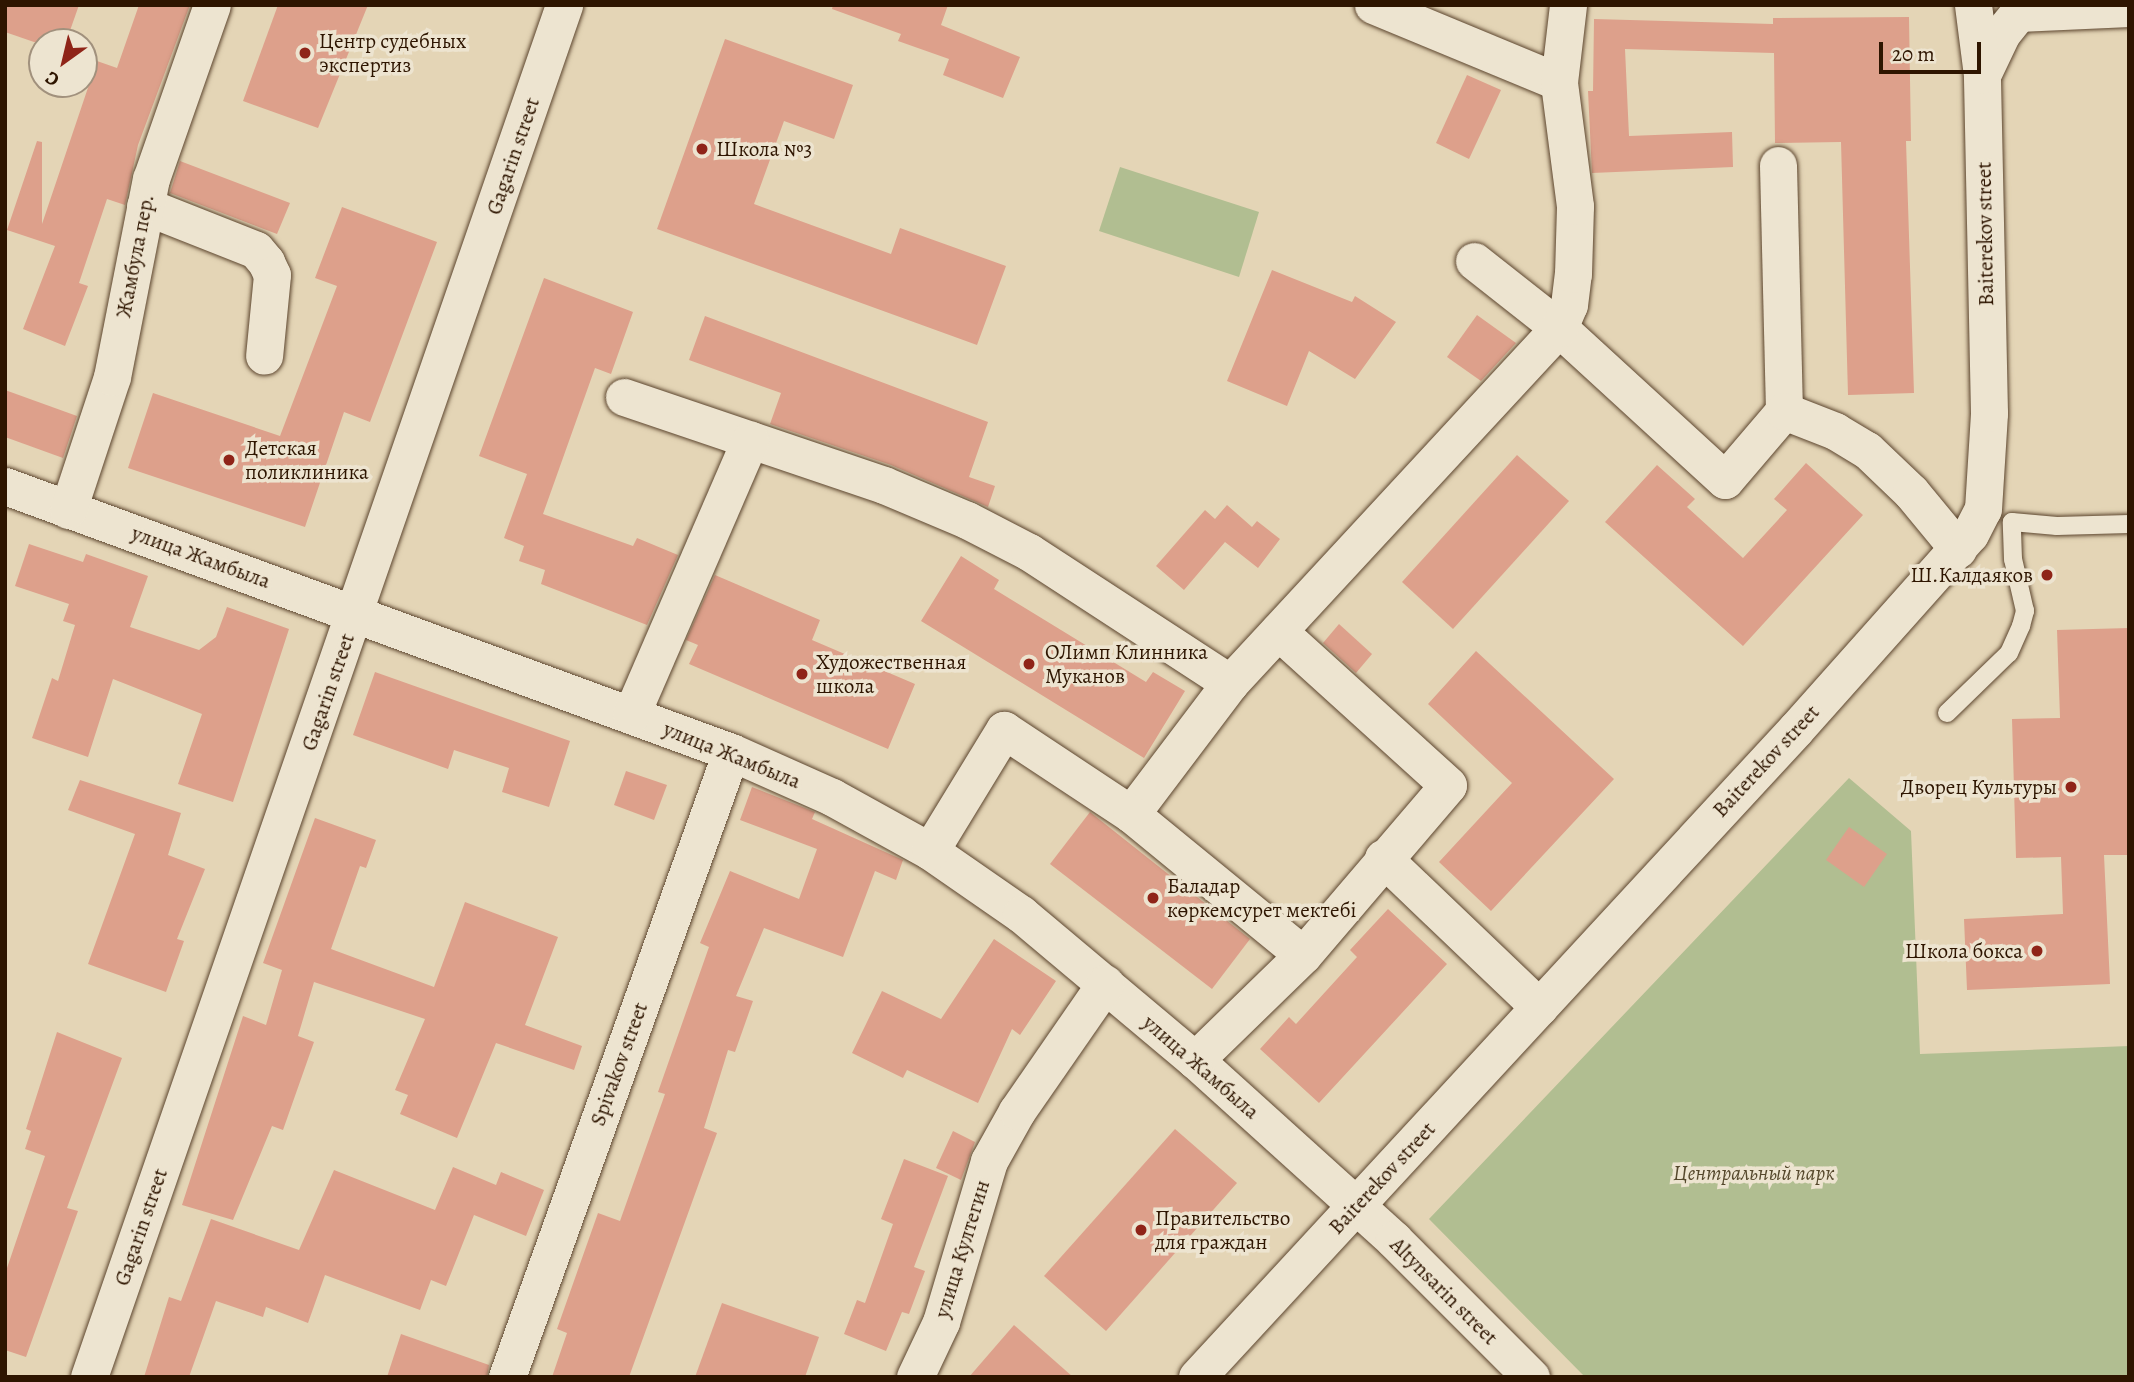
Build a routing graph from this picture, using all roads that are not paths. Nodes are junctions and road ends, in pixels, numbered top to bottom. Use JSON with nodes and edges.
{"nodes":[{"id":1,"x":212,"y":5,"type":"edge"},
{"id":2,"x":564,"y":5,"type":"edge"},
{"id":3,"x":1373,"y":5,"type":"edge"},
{"id":4,"x":1568,"y":5,"type":"edge"},
{"id":5,"x":1973,"y":5,"type":"edge"},
{"id":6,"x":2083,"y":7,"type":"edge"},
{"id":7,"x":2129,"y":8,"type":"edge"},
{"id":8,"x":1982,"y":75,"type":"junction"},
{"id":9,"x":1559,"y":82,"type":"junction"},
{"id":10,"x":1778,"y":165,"type":"dead end"},
{"id":11,"x":145,"y":206,"type":"junction"},
{"id":12,"x":1474,"y":261,"type":"dead end"},
{"id":13,"x":1559,"y":328,"type":"junction"},
{"id":14,"x":264,"y":356,"type":"dead end"},
{"id":15,"x":624,"y":397,"type":"dead end"},
{"id":16,"x":1784,"y":411,"type":"junction"},
{"id":17,"x":750,"y":440,"type":"junction"},
{"id":18,"x":5,"y":486,"type":"edge"},
{"id":19,"x":68,"y":510,"type":"junction"},
{"id":20,"x":1998,"y":515,"type":"junction"},
{"id":21,"x":2129,"y":524,"type":"edge"},
{"id":22,"x":1958,"y":549,"type":"junction"},
{"id":23,"x":356,"y":612,"type":"junction"},
{"id":24,"x":1278,"y":631,"type":"junction"},
{"id":25,"x":1230,"y":683,"type":"junction"},
{"id":26,"x":1947,"y":713,"type":"dead end"},
{"id":27,"x":631,"y":715,"type":"junction"},
{"id":28,"x":731,"y":752,"type":"junction"},
{"id":29,"x":1131,"y":814,"type":"junction"},
{"id":30,"x":930,"y":851,"type":"junction"},
{"id":31,"x":1383,"y":858,"type":"junction"},
{"id":32,"x":1303,"y":955,"type":"junction"},
{"id":33,"x":1105,"y":984,"type":"junction"},
{"id":34,"x":1539,"y":1007,"type":"junction"},
{"id":35,"x":1195,"y":1060,"type":"junction"},
{"id":36,"x":1357,"y":1206,"type":"junction"},
{"id":37,"x":89,"y":1377,"type":"edge"},
{"id":38,"x":508,"y":1377,"type":"edge"},
{"id":39,"x":915,"y":1377,"type":"edge"},
{"id":40,"x":1197,"y":1377,"type":"edge"},
{"id":41,"x":1531,"y":1377,"type":"edge"}],
"edges":[{"from":1,"to":11,"type":"street","name":"Жамбула пер."},
{"from":2,"to":23,"type":"street","name":"Gagarin street"},
{"from":3,"to":9,"type":"street"},
{"from":4,"to":9,"type":"street"},
{"from":5,"to":8,"type":"street","name":"Baiterekov street"},
{"from":6,"to":7,"type":"street"},
{"from":6,"to":8,"type":"street"},
{"from":8,"to":20,"type":"street","name":"Baiterekov street"},
{"from":9,"to":13,"type":"street"},
{"from":10,"to":16,"type":"street"},
{"from":11,"to":14,"type":"street"},
{"from":11,"to":19,"type":"street","name":"Жамбула пер."},
{"from":12,"to":13,"type":"street"},
{"from":13,"to":16,"type":"street"},
{"from":13,"to":24,"type":"street"},
{"from":15,"to":17,"type":"street"},
{"from":16,"to":22,"type":"street"},
{"from":17,"to":25,"type":"street"},
{"from":17,"to":27,"type":"street"},
{"from":18,"to":19,"type":"street","name":"улица Жамбыла"},
{"from":19,"to":23,"type":"street","name":"улица Жамбыла"},
{"from":20,"to":21,"type":"lane"},
{"from":20,"to":22,"type":"street","name":"Baiterekov street"},
{"from":20,"to":26,"type":"lane"},
{"from":22,"to":34,"type":"street","name":"Baiterekov street"},
{"from":23,"to":27,"type":"street","name":"улица Жамбыла"},
{"from":23,"to":37,"type":"street","name":"Gagarin street"},
{"from":24,"to":25,"type":"street"},
{"from":24,"to":31,"type":"street"},
{"from":25,"to":29,"type":"street"},
{"from":27,"to":28,"type":"street","name":"улица Жамбыла"},
{"from":28,"to":30,"type":"street","name":"улица Жамбыла"},
{"from":28,"to":38,"type":"street","name":"Spivakov street"},
{"from":29,"to":30,"type":"street"},
{"from":29,"to":32,"type":"street"},
{"from":30,"to":33,"type":"street","name":"улица Жамбыла"},
{"from":31,"to":32,"type":"street"},
{"from":31,"to":34,"type":"street"},
{"from":32,"to":35,"type":"street"},
{"from":33,"to":35,"type":"street","name":"улица Жамбыла"},
{"from":33,"to":39,"type":"street","name":"улица Култегин"},
{"from":34,"to":36,"type":"street","name":"Baiterekov street"},
{"from":35,"to":36,"type":"street","name":"улица Жамбыла"},
{"from":36,"to":40,"type":"street","name":"Baiterekov street"},
{"from":36,"to":41,"type":"street","name":"Altynsarin street"}]}
